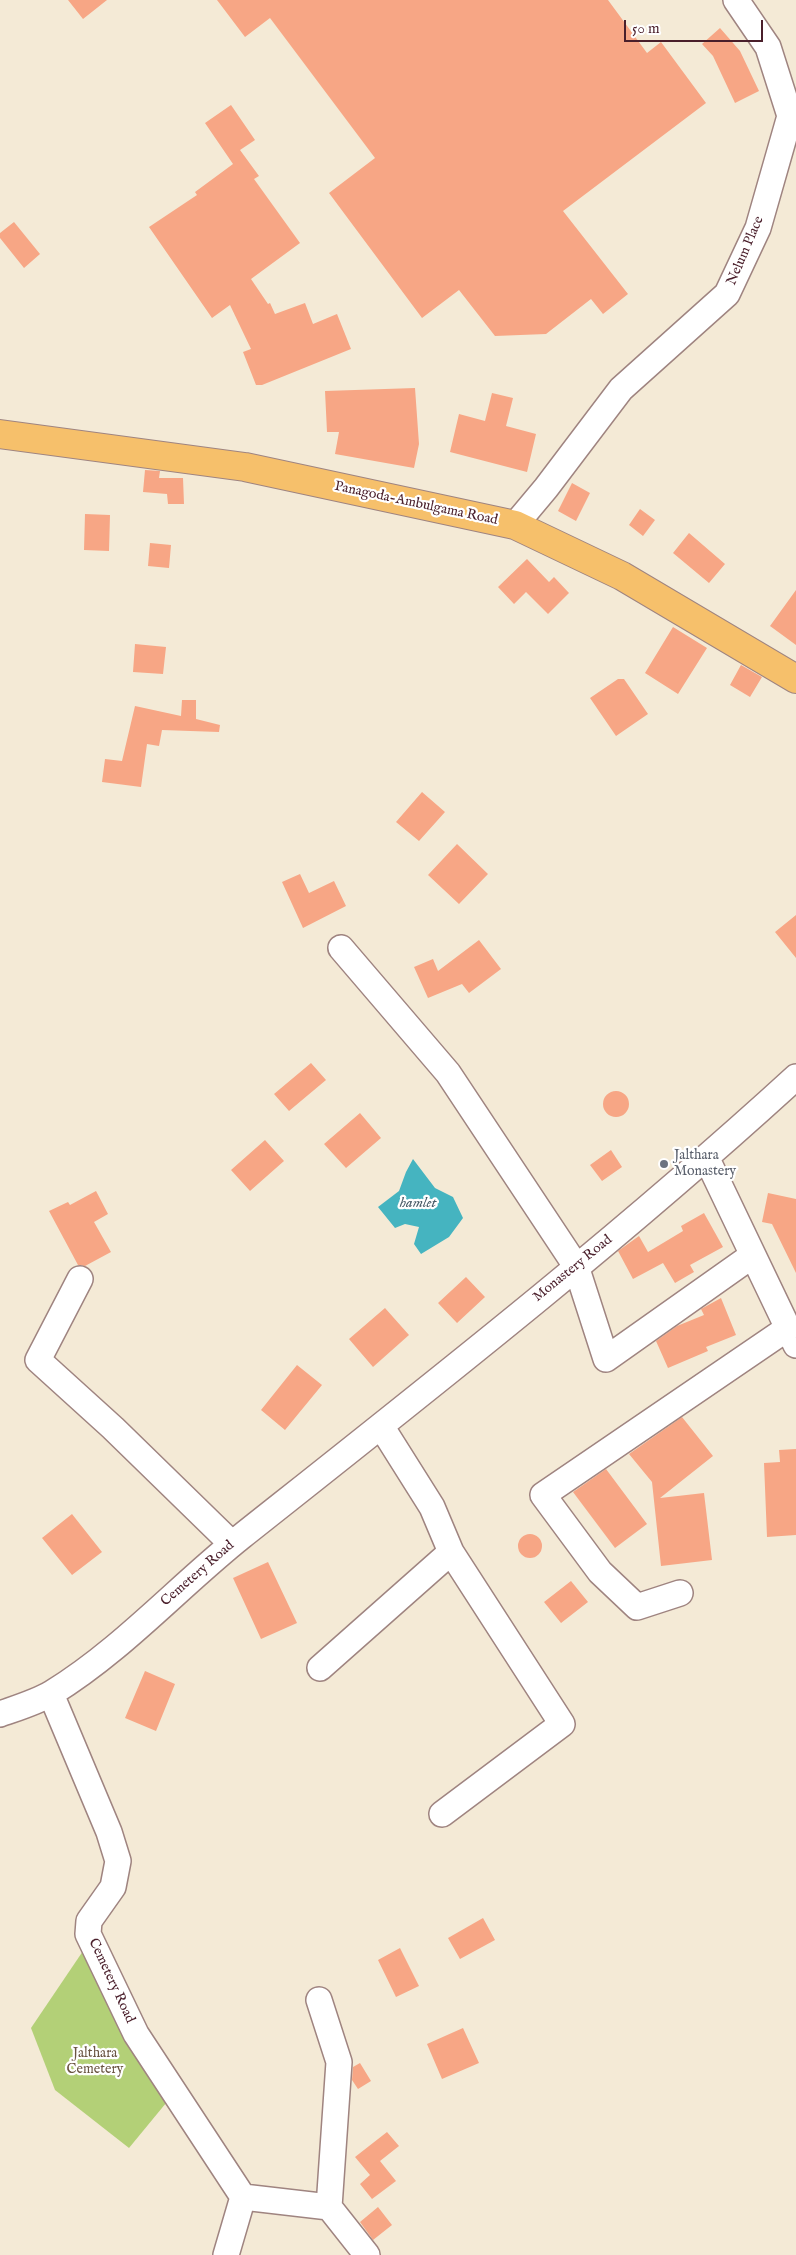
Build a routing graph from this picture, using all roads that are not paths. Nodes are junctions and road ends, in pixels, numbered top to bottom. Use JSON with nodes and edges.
{"nodes":[{"id":1,"x":736,"y":0,"type":"edge"},
{"id":2,"x":0,"y":434,"type":"edge"},
{"id":3,"x":514,"y":525,"type":"junction"},
{"id":4,"x":796,"y":679,"type":"edge"},
{"id":5,"x":341,"y":948,"type":"dead end"},
{"id":6,"x":796,"y":1078,"type":"edge"},
{"id":7,"x":707,"y":1159,"type":"junction"},
{"id":8,"x":753,"y":1255,"type":"junction"},
{"id":9,"x":576,"y":1266,"type":"junction"},
{"id":10,"x":80,"y":1279,"type":"dead end"},
{"id":11,"x":792,"y":1336,"type":"edge"},
{"id":12,"x":381,"y":1426,"type":"junction"},
{"id":13,"x":346,"y":1455,"type":"joint"},
{"id":14,"x":232,"y":1544,"type":"junction"},
{"id":15,"x":451,"y":1552,"type":"junction"},
{"id":16,"x":680,"y":1593,"type":"dead end"},
{"id":17,"x":320,"y":1668,"type":"dead end"},
{"id":18,"x":51,"y":1694,"type":"junction"},
{"id":19,"x":0,"y":1714,"type":"edge"},
{"id":20,"x":442,"y":1814,"type":"dead end"},
{"id":21,"x":319,"y":2000,"type":"dead end"},
{"id":22,"x":242,"y":2197,"type":"junction"},
{"id":23,"x":329,"y":2207,"type":"junction"},
{"id":24,"x":226,"y":2255,"type":"edge"},
{"id":25,"x":367,"y":2255,"type":"edge"}],
"edges":[{"from":1,"to":3,"type":"street","name":"Nelum Place"},
{"from":2,"to":3,"type":"main road","name":"Panagoda-Ambulgama Road"},
{"from":3,"to":4,"type":"main road","name":"Panagoda-Ambulgama Road"},
{"from":5,"to":9,"type":"street"},
{"from":6,"to":7,"type":"street","name":"Monastery Road"},
{"from":7,"to":8,"type":"street"},
{"from":7,"to":9,"type":"street","name":"Monastery Road"},
{"from":8,"to":9,"type":"street"},
{"from":8,"to":11,"type":"street"},
{"from":9,"to":12,"type":"street","name":"Monastery Road"},
{"from":10,"to":14,"type":"street"},
{"from":11,"to":16,"type":"street"},
{"from":12,"to":13,"type":"street","name":"Monastery Road"},
{"from":12,"to":15,"type":"street"},
{"from":13,"to":14,"type":"street","name":"Cemetery Road"},
{"from":14,"to":18,"type":"street","name":"Cemetery Road"},
{"from":15,"to":17,"type":"street"},
{"from":15,"to":20,"type":"street"},
{"from":18,"to":19,"type":"street","name":"Cemetery Road"},
{"from":18,"to":22,"type":"street","name":"Cemetery Road"},
{"from":21,"to":23,"type":"street"},
{"from":22,"to":23,"type":"street"},
{"from":22,"to":24,"type":"street"},
{"from":23,"to":25,"type":"street"}]}
